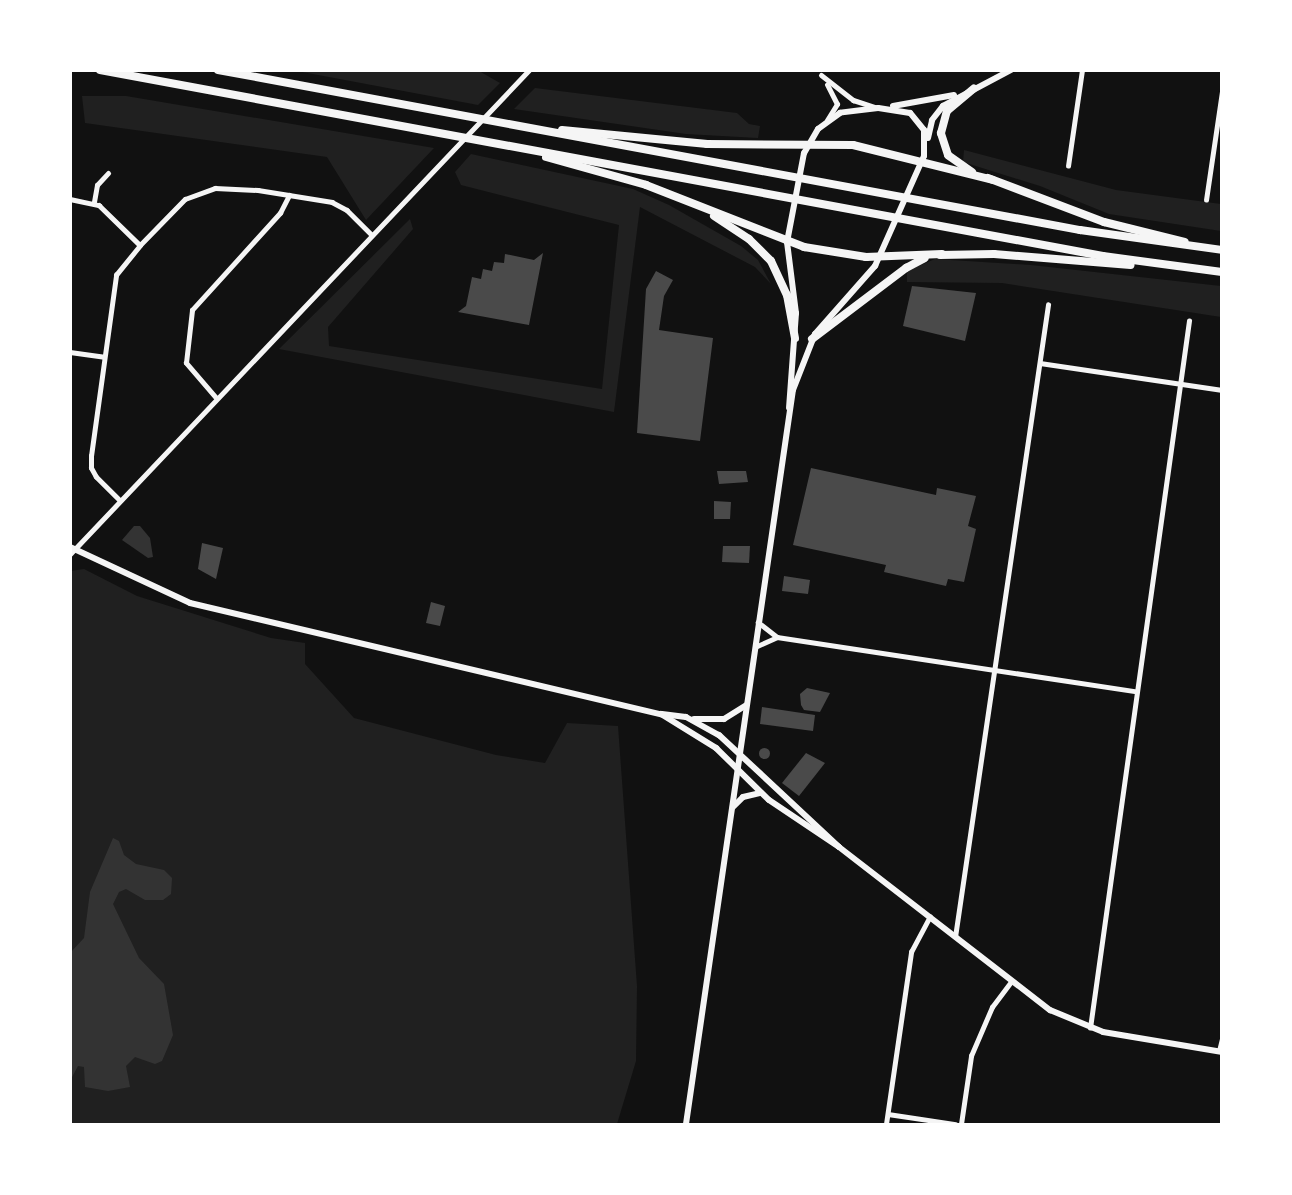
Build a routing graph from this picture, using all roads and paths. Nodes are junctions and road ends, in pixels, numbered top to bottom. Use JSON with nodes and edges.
{"nodes":[{"id":1,"x":100,"y":70,"type":"edge"},
{"id":2,"x":218,"y":70,"type":"edge"},
{"id":3,"x":529,"y":70,"type":"edge"},
{"id":4,"x":1011,"y":70,"type":"edge"},
{"id":5,"x":1082,"y":70,"type":"edge"},
{"id":6,"x":819,"y":73,"type":"edge"},
{"id":7,"x":974,"y":88,"type":"junction"},
{"id":8,"x":1221,"y":91,"type":"edge"},
{"id":9,"x":878,"y":108,"type":"junction"},
{"id":10,"x":826,"y":121,"type":"junction"},
{"id":11,"x":507,"y":124,"type":"junction"},
{"id":12,"x":489,"y":142,"type":"junction"},
{"id":13,"x":809,"y":143,"type":"junction"},
{"id":14,"x":927,"y":145,"type":"junction"},
{"id":15,"x":922,"y":161,"type":"junction"},
{"id":16,"x":1068,"y":166,"type":"dead end"},
{"id":17,"x":108,"y":173,"type":"dead end"},
{"id":18,"x":993,"y":180,"type":"junction"},
{"id":19,"x":289,"y":195,"type":"junction"},
{"id":20,"x":70,"y":199,"type":"edge"},
{"id":21,"x":1206,"y":200,"type":"dead end"},
{"id":22,"x":94,"y":202,"type":"junction"},
{"id":23,"x":708,"y":212,"type":"junction"},
{"id":24,"x":372,"y":235,"type":"junction"},
{"id":25,"x":787,"y":242,"type":"junction"},
{"id":26,"x":140,"y":245,"type":"junction"},
{"id":27,"x":1221,"y":250,"type":"edge"},
{"id":28,"x":942,"y":254,"type":"junction"},
{"id":29,"x":880,"y":258,"type":"junction"},
{"id":30,"x":1221,"y":272,"type":"edge"},
{"id":31,"x":1048,"y":305,"type":"dead end"},
{"id":32,"x":1189,"y":321,"type":"dead end"},
{"id":33,"x":795,"y":338,"type":"junction"},
{"id":34,"x":812,"y":339,"type":"junction"},
{"id":35,"x":70,"y":352,"type":"edge"},
{"id":36,"x":104,"y":357,"type":"junction"},
{"id":37,"x":1040,"y":363,"type":"junction"},
{"id":38,"x":1179,"y":384,"type":"junction"},
{"id":39,"x":1221,"y":390,"type":"edge"},
{"id":40,"x":216,"y":398,"type":"junction"},
{"id":41,"x":789,"y":408,"type":"junction"},
{"id":42,"x":120,"y":501,"type":"junction"},
{"id":43,"x":72,"y":550,"type":"edge"},
{"id":44,"x":758,"y":622,"type":"junction"},
{"id":45,"x":777,"y":637,"type":"junction"},
{"id":46,"x":755,"y":647,"type":"junction"},
{"id":47,"x":994,"y":669,"type":"junction"},
{"id":48,"x":1136,"y":691,"type":"junction"},
{"id":49,"x":746,"y":705,"type":"junction"},
{"id":50,"x":661,"y":714,"type":"junction"},
{"id":51,"x":691,"y":719,"type":"junction"},
{"id":52,"x":740,"y":754,"type":"junction"},
{"id":53,"x":738,"y":770,"type":"junction"},
{"id":54,"x":760,"y":793,"type":"junction"},
{"id":55,"x":732,"y":807,"type":"junction"},
{"id":56,"x":839,"y":847,"type":"junction"},
{"id":57,"x":930,"y":917,"type":"junction"},
{"id":58,"x":955,"y":937,"type":"junction"},
{"id":59,"x":1011,"y":982,"type":"junction"},
{"id":60,"x":1090,"y":1028,"type":"junction"},
{"id":61,"x":1221,"y":1039,"type":"edge"},
{"id":62,"x":1220,"y":1052,"type":"edge"},
{"id":63,"x":888,"y":1114,"type":"junction"},
{"id":64,"x":686,"y":1125,"type":"edge"},
{"id":65,"x":886,"y":1125,"type":"edge"},
{"id":66,"x":955,"y":1125,"type":"edge"},
{"id":67,"x":961,"y":1125,"type":"edge"}],
"edges":[{"from":1,"to":12,"type":"highway"},
{"from":2,"to":11,"type":"highway"},
{"from":3,"to":24,"type":"street"},
{"from":4,"to":7,"type":"main road"},
{"from":5,"to":16,"type":"street"},
{"from":6,"to":9,"type":"street"},
{"from":6,"to":10,"type":"street"},
{"from":7,"to":9,"type":"main road"},
{"from":7,"to":14,"type":"main road"},
{"from":7,"to":18,"type":"highway"},
{"from":8,"to":21,"type":"street"},
{"from":9,"to":10,"type":"main road"},
{"from":9,"to":14,"type":"main road"},
{"from":10,"to":13,"type":"main road"},
{"from":11,"to":13,"type":"highway"},
{"from":11,"to":27,"type":"highway"},
{"from":12,"to":23,"type":"highway"},
{"from":12,"to":30,"type":"highway"},
{"from":13,"to":15,"type":"highway"},
{"from":13,"to":25,"type":"main road"},
{"from":14,"to":15,"type":"main road"},
{"from":15,"to":18,"type":"highway"},
{"from":15,"to":29,"type":"main road"},
{"from":17,"to":22,"type":"street"},
{"from":18,"to":27,"type":"highway"},
{"from":19,"to":24,"type":"street"},
{"from":19,"to":26,"type":"street"},
{"from":19,"to":40,"type":"street"},
{"from":20,"to":22,"type":"street"},
{"from":22,"to":26,"type":"street"},
{"from":23,"to":25,"type":"highway"},
{"from":23,"to":33,"type":"highway"},
{"from":24,"to":40,"type":"street"},
{"from":25,"to":29,"type":"highway"},
{"from":25,"to":33,"type":"main road"},
{"from":26,"to":36,"type":"street"},
{"from":28,"to":29,"type":"highway"},
{"from":28,"to":30,"type":"highway"},
{"from":28,"to":34,"type":"highway"},
{"from":29,"to":34,"type":"main road"},
{"from":31,"to":37,"type":"street"},
{"from":32,"to":38,"type":"street"},
{"from":33,"to":41,"type":"main road"},
{"from":34,"to":41,"type":"main road"},
{"from":35,"to":36,"type":"street"},
{"from":36,"to":42,"type":"street"},
{"from":37,"to":38,"type":"street"},
{"from":37,"to":47,"type":"street"},
{"from":38,"to":39,"type":"street"},
{"from":38,"to":48,"type":"street"},
{"from":40,"to":42,"type":"street"},
{"from":41,"to":44,"type":"main road"},
{"from":42,"to":43,"type":"street"},
{"from":43,"to":50,"type":"main road"},
{"from":44,"to":45,"type":"street"},
{"from":44,"to":46,"type":"main road"},
{"from":45,"to":46,"type":"street"},
{"from":45,"to":47,"type":"street"},
{"from":46,"to":49,"type":"main road"},
{"from":47,"to":48,"type":"street"},
{"from":47,"to":58,"type":"street"},
{"from":48,"to":60,"type":"street"},
{"from":49,"to":51,"type":"main road"},
{"from":49,"to":52,"type":"main road"},
{"from":50,"to":51,"type":"main road"},
{"from":50,"to":53,"type":"main road"},
{"from":51,"to":52,"type":"main road"},
{"from":52,"to":53,"type":"main road"},
{"from":52,"to":56,"type":"main road"},
{"from":53,"to":54,"type":"main road"},
{"from":53,"to":55,"type":"main road"},
{"from":54,"to":55,"type":"main road"},
{"from":54,"to":56,"type":"main road"},
{"from":55,"to":64,"type":"main road"},
{"from":56,"to":57,"type":"main road"},
{"from":57,"to":58,"type":"main road"},
{"from":57,"to":63,"type":"street"},
{"from":58,"to":59,"type":"main road"},
{"from":59,"to":60,"type":"main road"},
{"from":59,"to":67,"type":"street"},
{"from":60,"to":62,"type":"main road"},
{"from":61,"to":62,"type":"street"},
{"from":63,"to":65,"type":"street"},
{"from":63,"to":66,"type":"street"}]}
